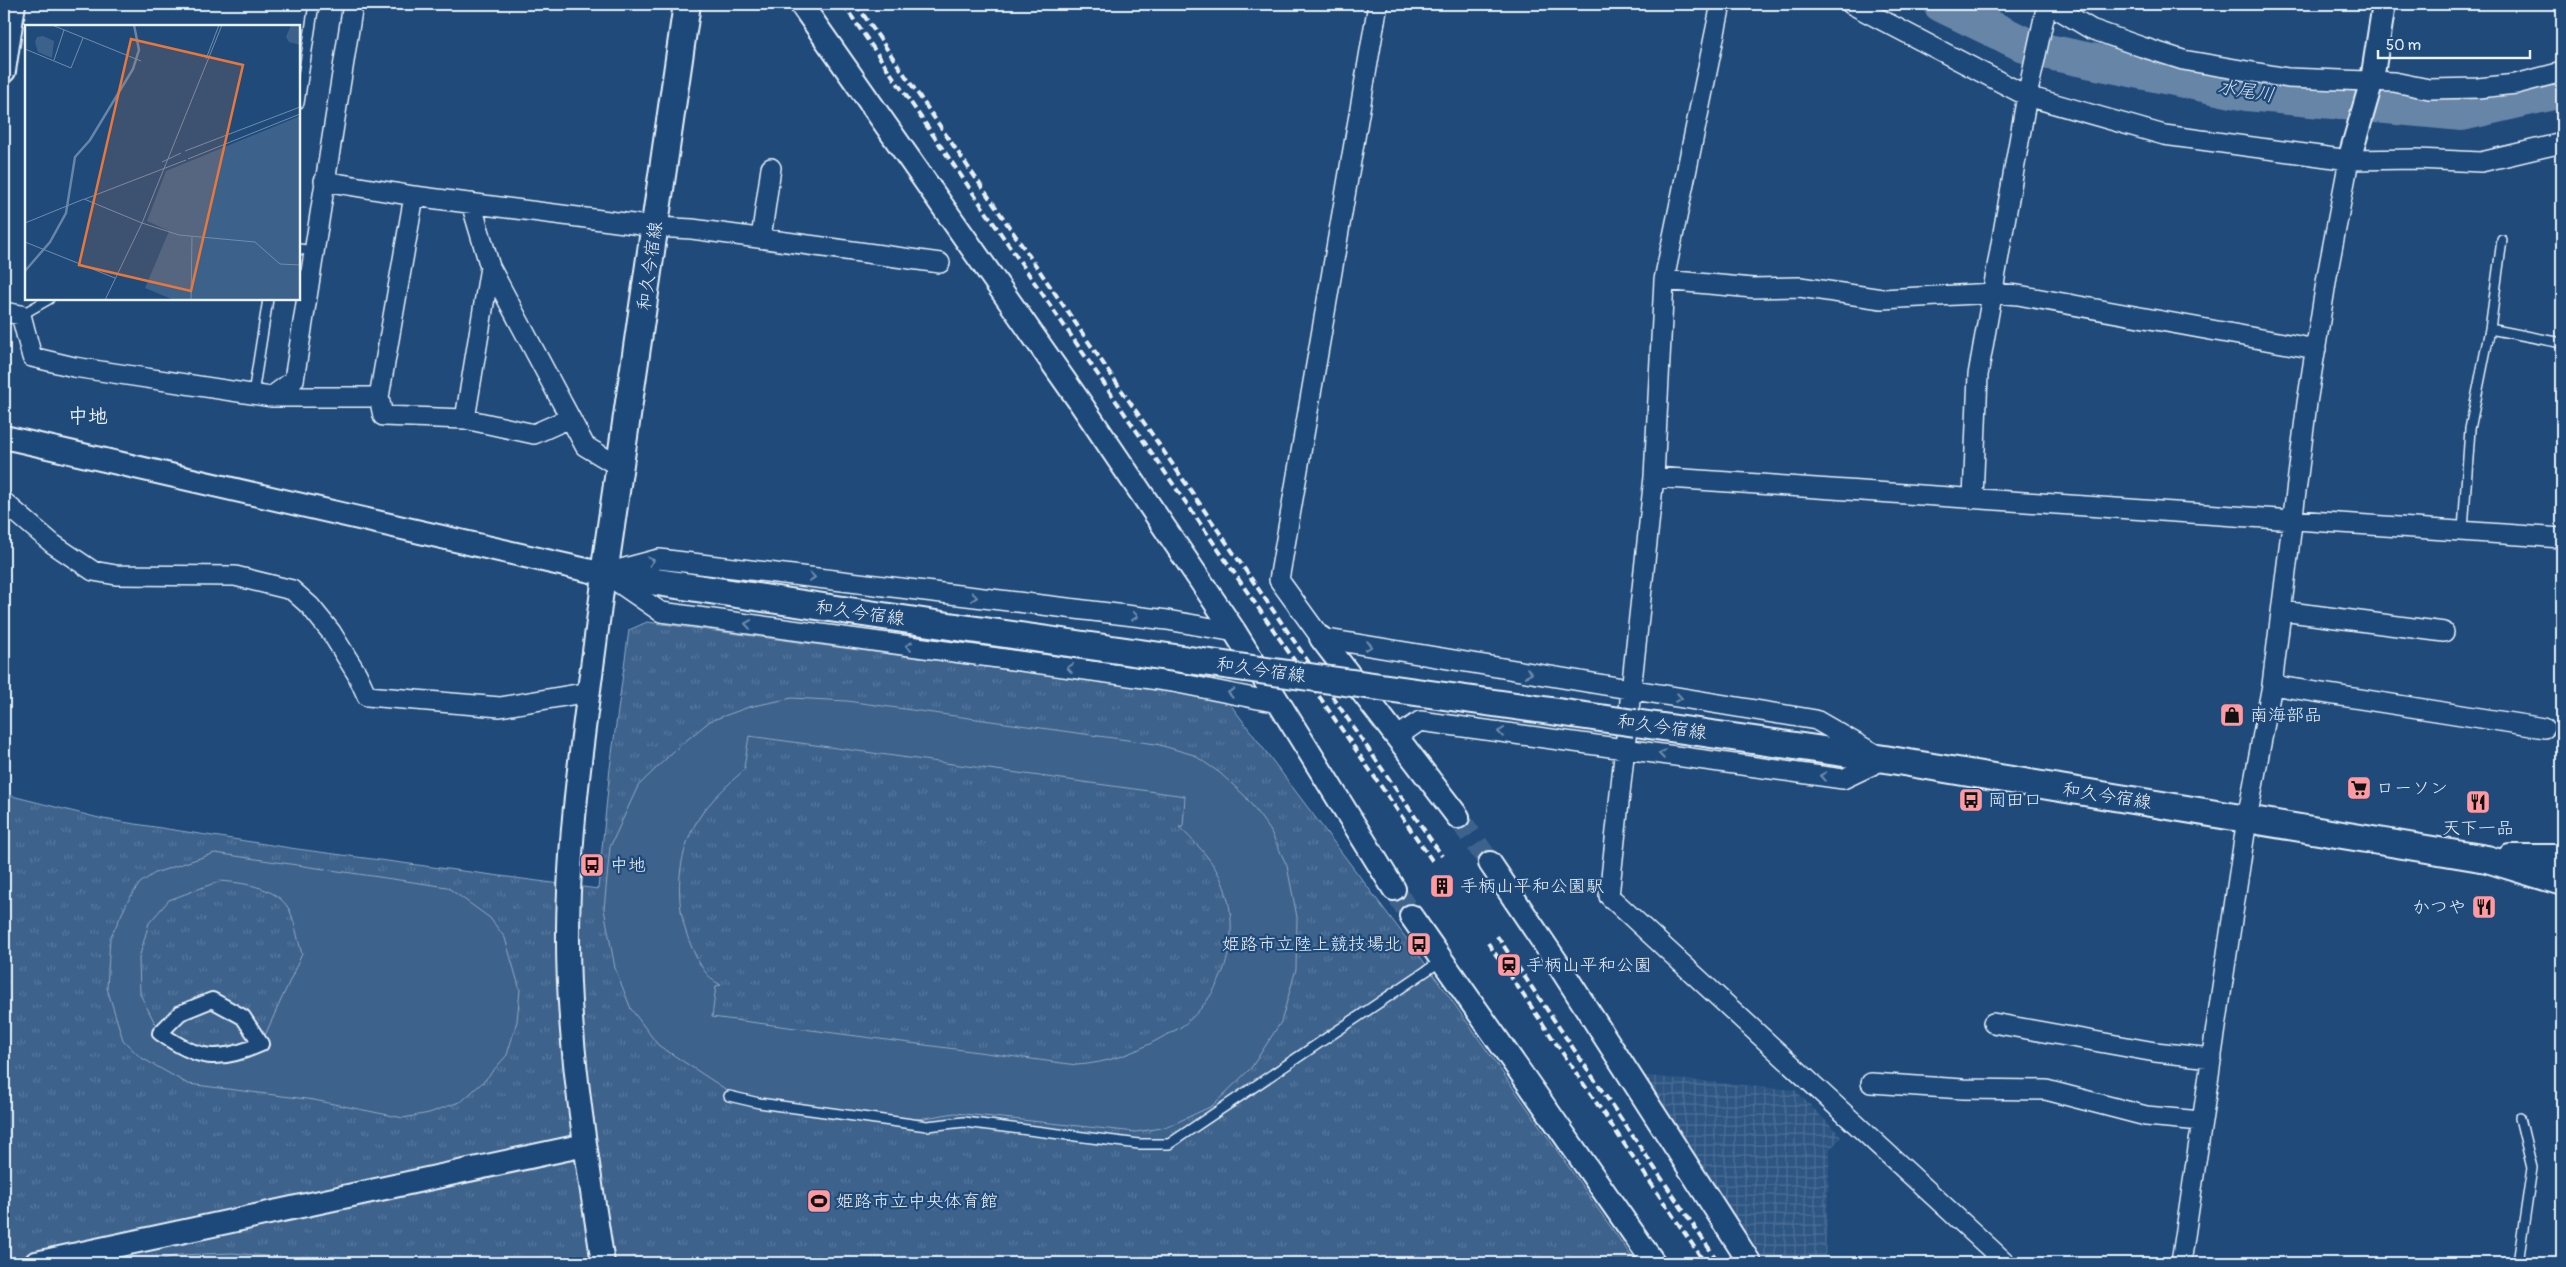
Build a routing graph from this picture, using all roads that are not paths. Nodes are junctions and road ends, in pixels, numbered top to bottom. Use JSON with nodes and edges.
{"nodes":[{"id":1,"x":314,"y":4,"type":"edge"},
{"id":2,"x":353,"y":4,"type":"edge"},
{"id":3,"x":687,"y":4,"type":"edge"},
{"id":4,"x":801,"y":4,"type":"edge"},
{"id":5,"x":1378,"y":4,"type":"edge"},
{"id":6,"x":1721,"y":4,"type":"edge"},
{"id":7,"x":1850,"y":4,"type":"edge"},
{"id":8,"x":2048,"y":4,"type":"edge"},
{"id":9,"x":2384,"y":4,"type":"edge"},
{"id":10,"x":10,"y":16,"type":"edge"},
{"id":11,"x":4,"y":71,"type":"edge"},
{"id":12,"x":2562,"y":72,"type":"edge"},
{"id":13,"x":2372,"y":80,"type":"junction"},
{"id":14,"x":300,"y":96,"type":"edge"},
{"id":15,"x":2027,"y":96,"type":"junction"},
{"id":16,"x":2562,"y":143,"type":"edge"},
{"id":17,"x":2349,"y":160,"type":"junction"},
{"id":18,"x":772,"y":168,"type":"dead end"},
{"id":19,"x":324,"y":181,"type":"junction"},
{"id":20,"x":414,"y":196,"type":"junction"},
{"id":21,"x":471,"y":203,"type":"junction"},
{"id":22,"x":656,"y":227,"type":"junction"},
{"id":23,"x":761,"y":238,"type":"junction"},
{"id":24,"x":2502,"y":240,"type":"dead end"},
{"id":25,"x":306,"y":250,"type":"edge"},
{"id":26,"x":940,"y":264,"type":"dead end"},
{"id":27,"x":490,"y":267,"type":"junction"},
{"id":28,"x":1664,"y":280,"type":"junction"},
{"id":29,"x":1994,"y":293,"type":"junction"},
{"id":30,"x":47,"y":300,"type":"edge"},
{"id":31,"x":268,"y":300,"type":"edge"},
{"id":32,"x":13,"y":314,"type":"edge"},
{"id":33,"x":2490,"y":329,"type":"junction"},
{"id":34,"x":2562,"y":343,"type":"edge"},
{"id":35,"x":2316,"y":349,"type":"junction"},
{"id":36,"x":262,"y":396,"type":"junction"},
{"id":37,"x":379,"y":397,"type":"junction"},
{"id":38,"x":465,"y":418,"type":"junction"},
{"id":39,"x":570,"y":418,"type":"junction"},
{"id":40,"x":4,"y":436,"type":"edge"},
{"id":41,"x":620,"y":467,"type":"junction"},
{"id":42,"x":1654,"y":477,"type":"junction"},
{"id":43,"x":1973,"y":498,"type":"junction"},
{"id":44,"x":4,"y":502,"type":"edge"},
{"id":45,"x":2293,"y":519,"type":"junction"},
{"id":46,"x":2463,"y":530,"type":"junction"},
{"id":47,"x":2562,"y":538,"type":"edge"},
{"id":48,"x":604,"y":574,"type":"junction"},
{"id":49,"x":2282,"y":612,"type":"junction"},
{"id":50,"x":1235,"y":632,"type":"junction"},
{"id":51,"x":2444,"y":632,"type":"dead end"},
{"id":52,"x":1321,"y":638,"type":"junction"},
{"id":53,"x":2272,"y":685,"type":"junction"},
{"id":54,"x":1631,"y":690,"type":"junction"},
{"id":55,"x":589,"y":692,"type":"junction"},
{"id":56,"x":1278,"y":703,"type":"junction"},
{"id":57,"x":2544,"y":728,"type":"dead end"},
{"id":58,"x":1398,"y":736,"type":"junction"},
{"id":59,"x":1624,"y":748,"type":"junction"},
{"id":60,"x":1885,"y":759,"type":"junction"},
{"id":61,"x":1458,"y":817,"type":"tunnel mouth"},
{"id":62,"x":2247,"y":819,"type":"junction"},
{"id":63,"x":2562,"y":858,"type":"edge"},
{"id":64,"x":2487,"y":859,"type":"junction"},
{"id":65,"x":1490,"y":863,"type":"tunnel mouth"},
{"id":66,"x":2562,"y":882,"type":"edge"},
{"id":67,"x":1394,"y":889,"type":"tunnel mouth"},
{"id":68,"x":1411,"y":916,"type":"tunnel mouth"},
{"id":69,"x":1436,"y":964,"type":"junction"},
{"id":70,"x":1993,"y":1023,"type":"dead end"},
{"id":71,"x":160,"y":1033,"type":"joint"},
{"id":72,"x":2212,"y":1058,"type":"junction"},
{"id":73,"x":1871,"y":1083,"type":"dead end"},
{"id":74,"x":728,"y":1096,"type":"dead end"},
{"id":75,"x":2520,"y":1118,"type":"dead end"},
{"id":76,"x":2201,"y":1121,"type":"junction"},
{"id":77,"x":585,"y":1145,"type":"junction"},
{"id":78,"x":36,"y":1263,"type":"edge"},
{"id":79,"x":603,"y":1263,"type":"edge"},
{"id":80,"x":1654,"y":1263,"type":"edge"},
{"id":81,"x":1750,"y":1263,"type":"edge"},
{"id":82,"x":2006,"y":1263,"type":"edge"},
{"id":83,"x":2181,"y":1263,"type":"edge"},
{"id":84,"x":2518,"y":1263,"type":"edge"}],
"edges":[{"from":1,"to":14,"type":"lane"},
{"from":2,"to":19,"type":"street"},
{"from":3,"to":22,"type":"main road","name":"和久今宿線"},
{"from":4,"to":50,"type":"street"},
{"from":5,"to":52,"type":"street"},
{"from":6,"to":28,"type":"street"},
{"from":7,"to":15,"type":"street"},
{"from":8,"to":13,"type":"street"},
{"from":8,"to":15,"type":"street"},
{"from":9,"to":13,"type":"street"},
{"from":10,"to":11,"type":"street"},
{"from":12,"to":13,"type":"street"},
{"from":13,"to":17,"type":"street"},
{"from":15,"to":17,"type":"street"},
{"from":15,"to":29,"type":"street"},
{"from":16,"to":17,"type":"street"},
{"from":17,"to":35,"type":"street"},
{"from":18,"to":23,"type":"street"},
{"from":19,"to":20,"type":"street"},
{"from":19,"to":25,"type":"street"},
{"from":20,"to":21,"type":"street"},
{"from":20,"to":37,"type":"street"},
{"from":21,"to":22,"type":"street"},
{"from":21,"to":27,"type":"street"},
{"from":22,"to":23,"type":"street"},
{"from":22,"to":41,"type":"main road","name":"和久今宿線"},
{"from":23,"to":26,"type":"street"},
{"from":24,"to":33,"type":"lane"},
{"from":25,"to":36,"type":"street"},
{"from":27,"to":38,"type":"street"},
{"from":27,"to":39,"type":"street"},
{"from":28,"to":29,"type":"street"},
{"from":28,"to":42,"type":"street"},
{"from":29,"to":35,"type":"street"},
{"from":29,"to":43,"type":"street"},
{"from":30,"to":32,"type":"lane"},
{"from":31,"to":36,"type":"lane"},
{"from":32,"to":36,"type":"street"},
{"from":33,"to":34,"type":"lane"},
{"from":33,"to":46,"type":"lane"},
{"from":35,"to":45,"type":"street"},
{"from":36,"to":37,"type":"street"},
{"from":37,"to":38,"type":"street"},
{"from":38,"to":39,"type":"street"},
{"from":39,"to":41,"type":"street"},
{"from":40,"to":48,"type":"street"},
{"from":41,"to":48,"type":"main road","name":"和久今宿線"},
{"from":42,"to":43,"type":"street"},
{"from":42,"to":54,"type":"street"},
{"from":43,"to":45,"type":"street"},
{"from":44,"to":55,"type":"street"},
{"from":45,"to":46,"type":"street"},
{"from":45,"to":49,"type":"street"},
{"from":46,"to":47,"type":"street"},
{"from":48,"to":50,"type":"street","one_way":true},
{"from":48,"to":55,"type":"street"},
{"from":56,"to":48,"type":"street","one_way":true},
{"from":48,"to":60,"type":"main road","name":"和久今宿線","bridge":true},
{"from":49,"to":51,"type":"street"},
{"from":49,"to":53,"type":"street"},
{"from":50,"to":56,"type":"street"},
{"from":52,"to":54,"type":"street","one_way":true},
{"from":52,"to":58,"type":"street"},
{"from":53,"to":57,"type":"street"},
{"from":53,"to":62,"type":"street"},
{"from":54,"to":59,"type":"street"},
{"from":54,"to":60,"type":"street","one_way":true},
{"from":55,"to":77,"type":"street"},
{"from":56,"to":67,"type":"street"},
{"from":59,"to":58,"type":"street","one_way":true},
{"from":58,"to":61,"type":"street"},
{"from":60,"to":59,"type":"street","one_way":true},
{"from":59,"to":82,"type":"street"},
{"from":60,"to":62,"type":"main road","name":"和久今宿線"},
{"from":62,"to":64,"type":"main road","name":"和久今宿線"},
{"from":62,"to":72,"type":"street"},
{"from":63,"to":64,"type":"main road","name":"和久今宿線"},
{"from":64,"to":66,"type":"main road","name":"和久今宿線"},
{"from":65,"to":81,"type":"street"},
{"from":68,"to":69,"type":"street"},
{"from":69,"to":74,"type":"lane"},
{"from":69,"to":80,"type":"street"},
{"from":70,"to":72,"type":"street"},
{"from":71,"to":71,"type":"street"},
{"from":72,"to":76,"type":"street"},
{"from":73,"to":76,"type":"street"},
{"from":75,"to":84,"type":"lane"},
{"from":76,"to":83,"type":"street"},
{"from":77,"to":78,"type":"street"},
{"from":77,"to":79,"type":"street"}]}
